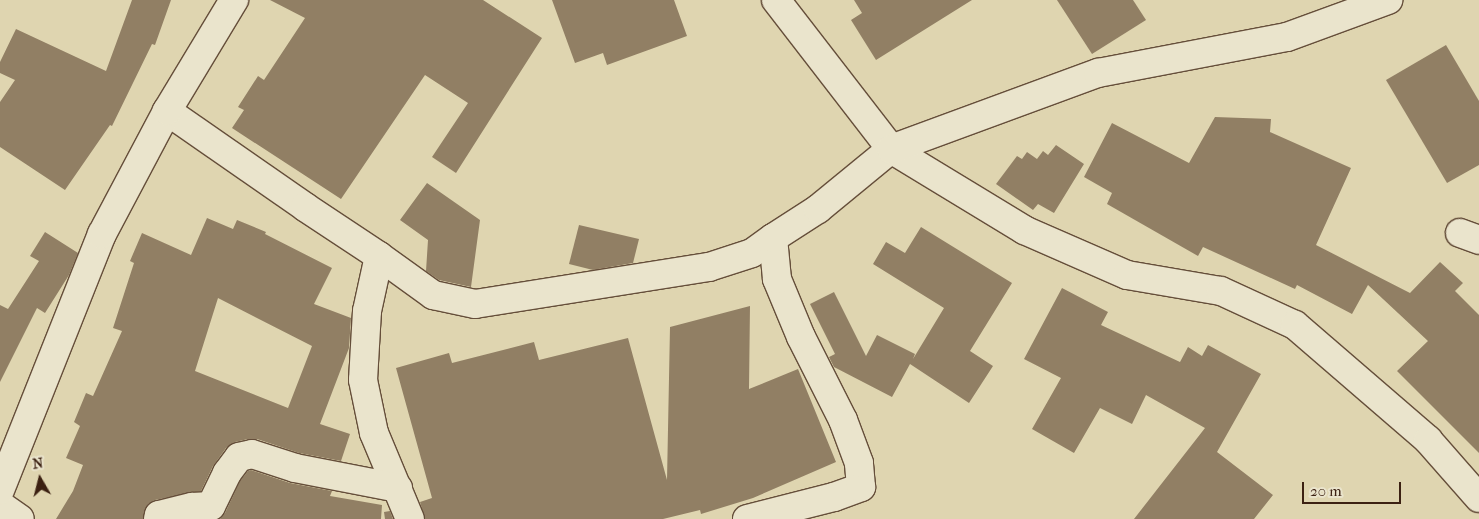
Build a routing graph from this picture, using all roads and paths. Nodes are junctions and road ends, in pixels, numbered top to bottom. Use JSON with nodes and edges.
{"nodes":[{"id":1,"x":234,"y":0,"type":"edge"},
{"id":2,"x":776,"y":0,"type":"edge"},
{"id":3,"x":1388,"y":0,"type":"edge"},
{"id":4,"x":167,"y":112,"type":"junction"},
{"id":5,"x":890,"y":149,"type":"junction"},
{"id":6,"x":772,"y":238,"type":"junction"},
{"id":7,"x":379,"y":256,"type":"junction"},
{"id":8,"x":398,"y":488,"type":"junction"},
{"id":9,"x":0,"y":490,"type":"edge"},
{"id":10,"x":1479,"y":498,"type":"edge"},
{"id":11,"x":0,"y":505,"type":"edge"},
{"id":12,"x":20,"y":519,"type":"edge"},
{"id":13,"x":158,"y":519,"type":"edge"},
{"id":14,"x":410,"y":519,"type":"edge"},
{"id":15,"x":747,"y":519,"type":"edge"}],
"edges":[{"from":1,"to":4,"type":"street"},
{"from":2,"to":5,"type":"street"},
{"from":3,"to":5,"type":"street"},
{"from":4,"to":7,"type":"street"},
{"from":4,"to":9,"type":"street"},
{"from":5,"to":6,"type":"street"},
{"from":5,"to":10,"type":"street"},
{"from":6,"to":7,"type":"street"},
{"from":6,"to":15,"type":"street"},
{"from":7,"to":8,"type":"street"},
{"from":8,"to":13,"type":"street"},
{"from":8,"to":14,"type":"street"},
{"from":11,"to":12,"type":"street"}]}
